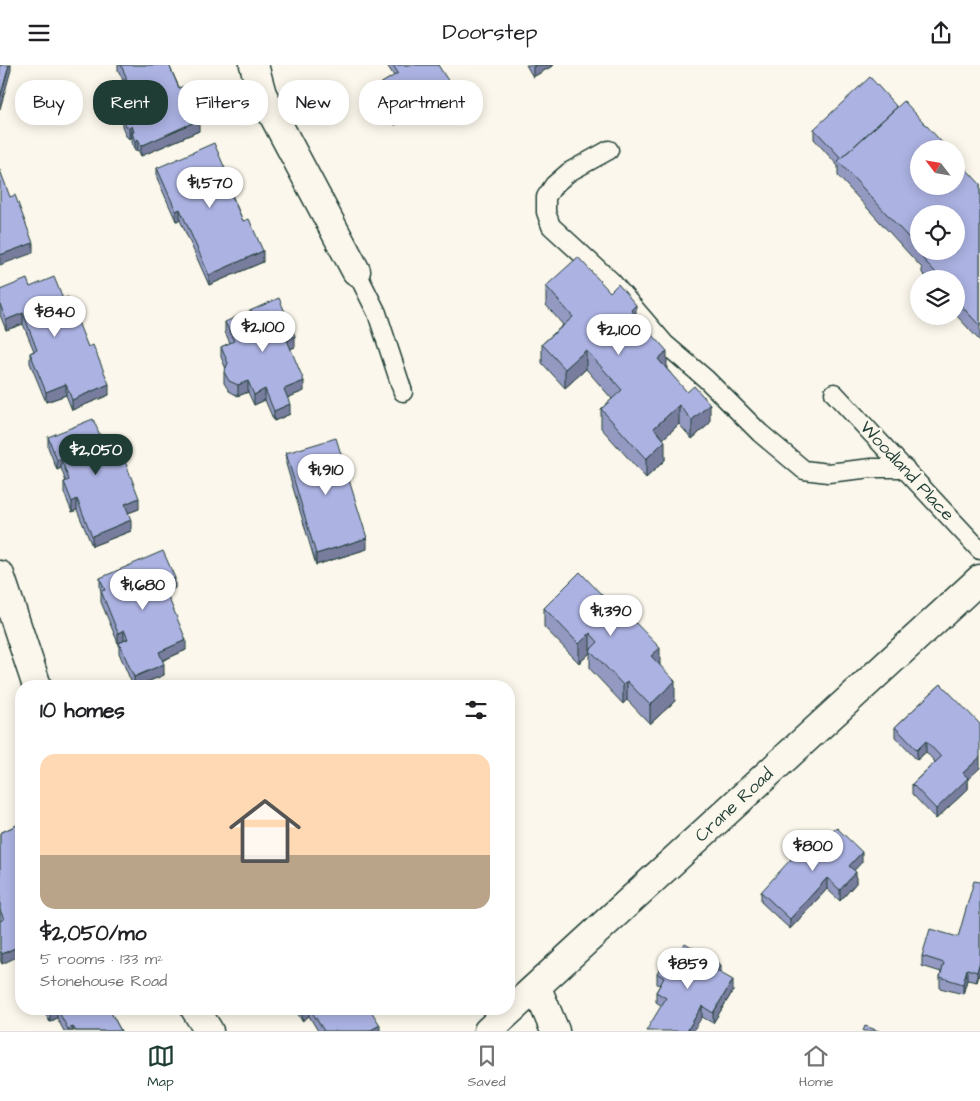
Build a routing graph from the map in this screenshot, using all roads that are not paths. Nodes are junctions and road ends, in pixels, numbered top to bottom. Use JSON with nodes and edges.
{"nodes":[{"id":1,"x":254,"y":65,"type":"edge"},
{"id":2,"x":609,"y":150,"type":"dead end"},
{"id":3,"x":356,"y":271,"type":"joint"},
{"id":4,"x":402,"y":392,"type":"dead end"},
{"id":5,"x":834,"y":393,"type":"dead end"},
{"id":6,"x":905,"y":468,"type":"junction"},
{"id":7,"x":980,"y":550,"type":"edge"},
{"id":8,"x":0,"y":575,"type":"edge"},
{"id":9,"x":980,"y":579,"type":"edge"},
{"id":10,"x":35,"y":680,"type":"edge"},
{"id":11,"x":537,"y":988,"type":"junction"},
{"id":12,"x":515,"y":1007,"type":"edge"},
{"id":13,"x":199,"y":1015,"type":"edge"},
{"id":14,"x":506,"y":1015,"type":"edge"},
{"id":15,"x":209,"y":1031,"type":"edge"},
{"id":16,"x":488,"y":1031,"type":"edge"},
{"id":17,"x":555,"y":1031,"type":"edge"}],
"edges":[{"from":1,"to":3,"type":"street"},
{"from":2,"to":6,"type":"lane"},
{"from":3,"to":4,"type":"lane"},
{"from":5,"to":6,"type":"lane","name":"Woodland Place"},
{"from":6,"to":7,"type":"lane","name":"Woodland Place"},
{"from":8,"to":10,"type":"street"},
{"from":9,"to":11,"type":"street","name":"Crane Road"},
{"from":11,"to":12,"type":"street","name":"Crane Road"},
{"from":11,"to":17,"type":"street"},
{"from":13,"to":15,"type":"street"},
{"from":14,"to":16,"type":"street","name":"Crane Road"}]}
